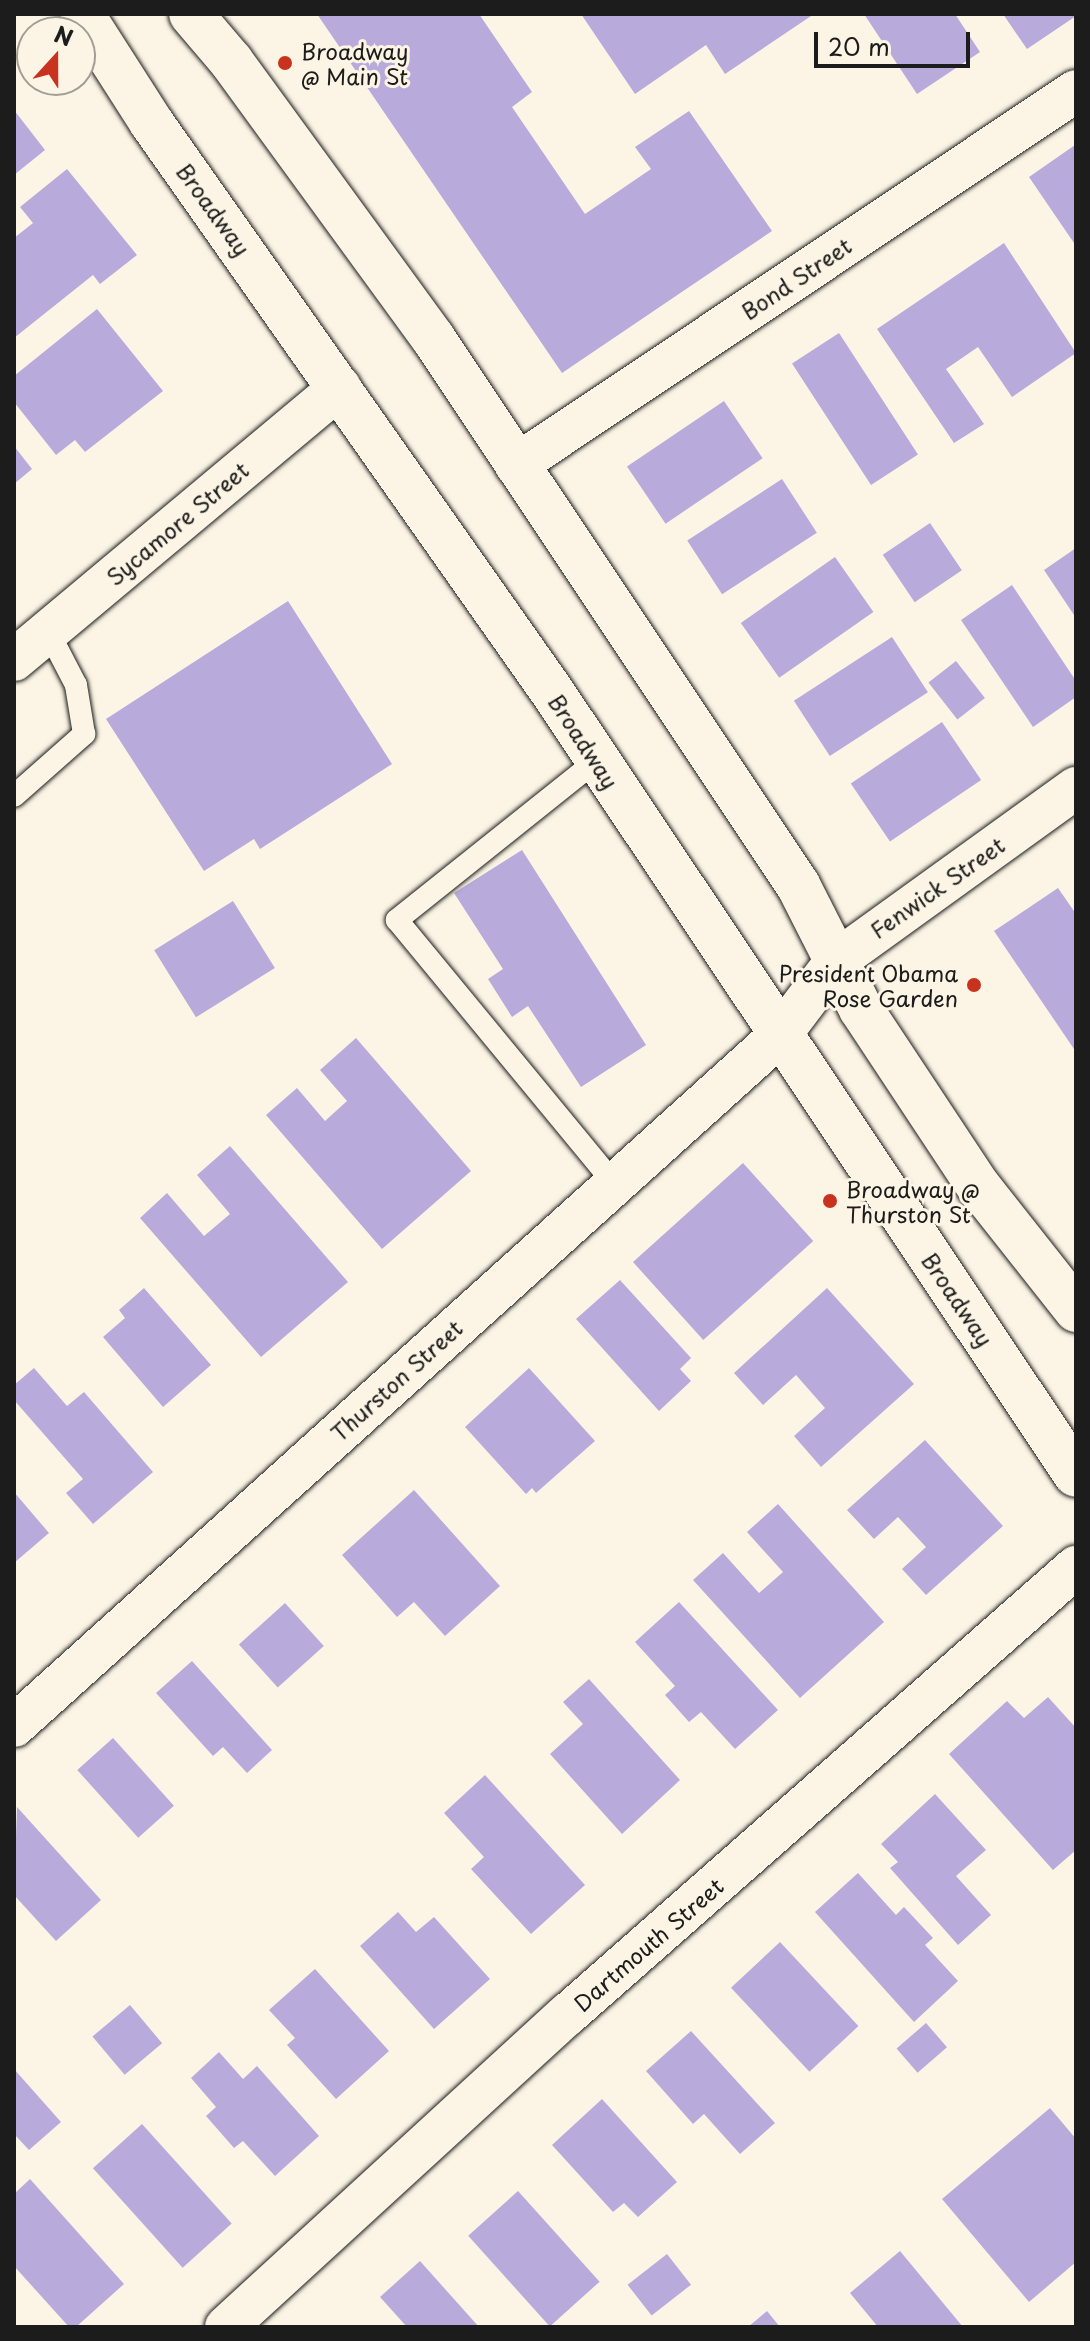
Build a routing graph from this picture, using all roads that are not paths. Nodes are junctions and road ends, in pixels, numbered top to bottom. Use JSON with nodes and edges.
{"nodes":[{"id":1,"x":82,"y":14,"type":"edge"},
{"id":2,"x":191,"y":14,"type":"edge"},
{"id":3,"x":1076,"y":91,"type":"edge"},
{"id":4,"x":340,"y":387,"type":"junction"},
{"id":5,"x":516,"y":465,"type":"junction"},
{"id":6,"x":48,"y":631,"type":"junction"},
{"id":7,"x":14,"y":660,"type":"edge"},
{"id":8,"x":596,"y":761,"type":"junction"},
{"id":9,"x":1076,"y":788,"type":"edge"},
{"id":10,"x":14,"y":796,"type":"edge"},
{"id":11,"x":836,"y":961,"type":"junction"},
{"id":12,"x":780,"y":1035,"type":"junction"},
{"id":13,"x":614,"y":1183,"type":"junction"},
{"id":14,"x":1076,"y":1310,"type":"edge"},
{"id":15,"x":1076,"y":1475,"type":"edge"},
{"id":16,"x":1076,"y":1567,"type":"edge"},
{"id":17,"x":14,"y":1726,"type":"edge"},
{"id":18,"x":226,"y":2327,"type":"edge"}],
"edges":[{"from":1,"to":4,"type":"main road","name":"Broadway"},
{"from":2,"to":5,"type":"main road"},
{"from":3,"to":5,"type":"street","name":"Bond Street"},
{"from":4,"to":6,"type":"street","name":"Sycamore Street"},
{"from":4,"to":8,"type":"main road","name":"Broadway"},
{"from":5,"to":11,"type":"main road"},
{"from":6,"to":7,"type":"street","name":"Sycamore Street"},
{"from":6,"to":10,"type":"lane"},
{"from":8,"to":12,"type":"main road","name":"Broadway"},
{"from":8,"to":13,"type":"lane"},
{"from":9,"to":11,"type":"street","name":"Fenwick Street"},
{"from":11,"to":12,"type":"street","name":"Fenwick Street"},
{"from":11,"to":14,"type":"main road"},
{"from":12,"to":13,"type":"street","name":"Thurston Street"},
{"from":12,"to":15,"type":"main road","name":"Broadway"},
{"from":13,"to":17,"type":"street","name":"Thurston Street"},
{"from":16,"to":18,"type":"street","name":"Dartmouth Street"}]}
